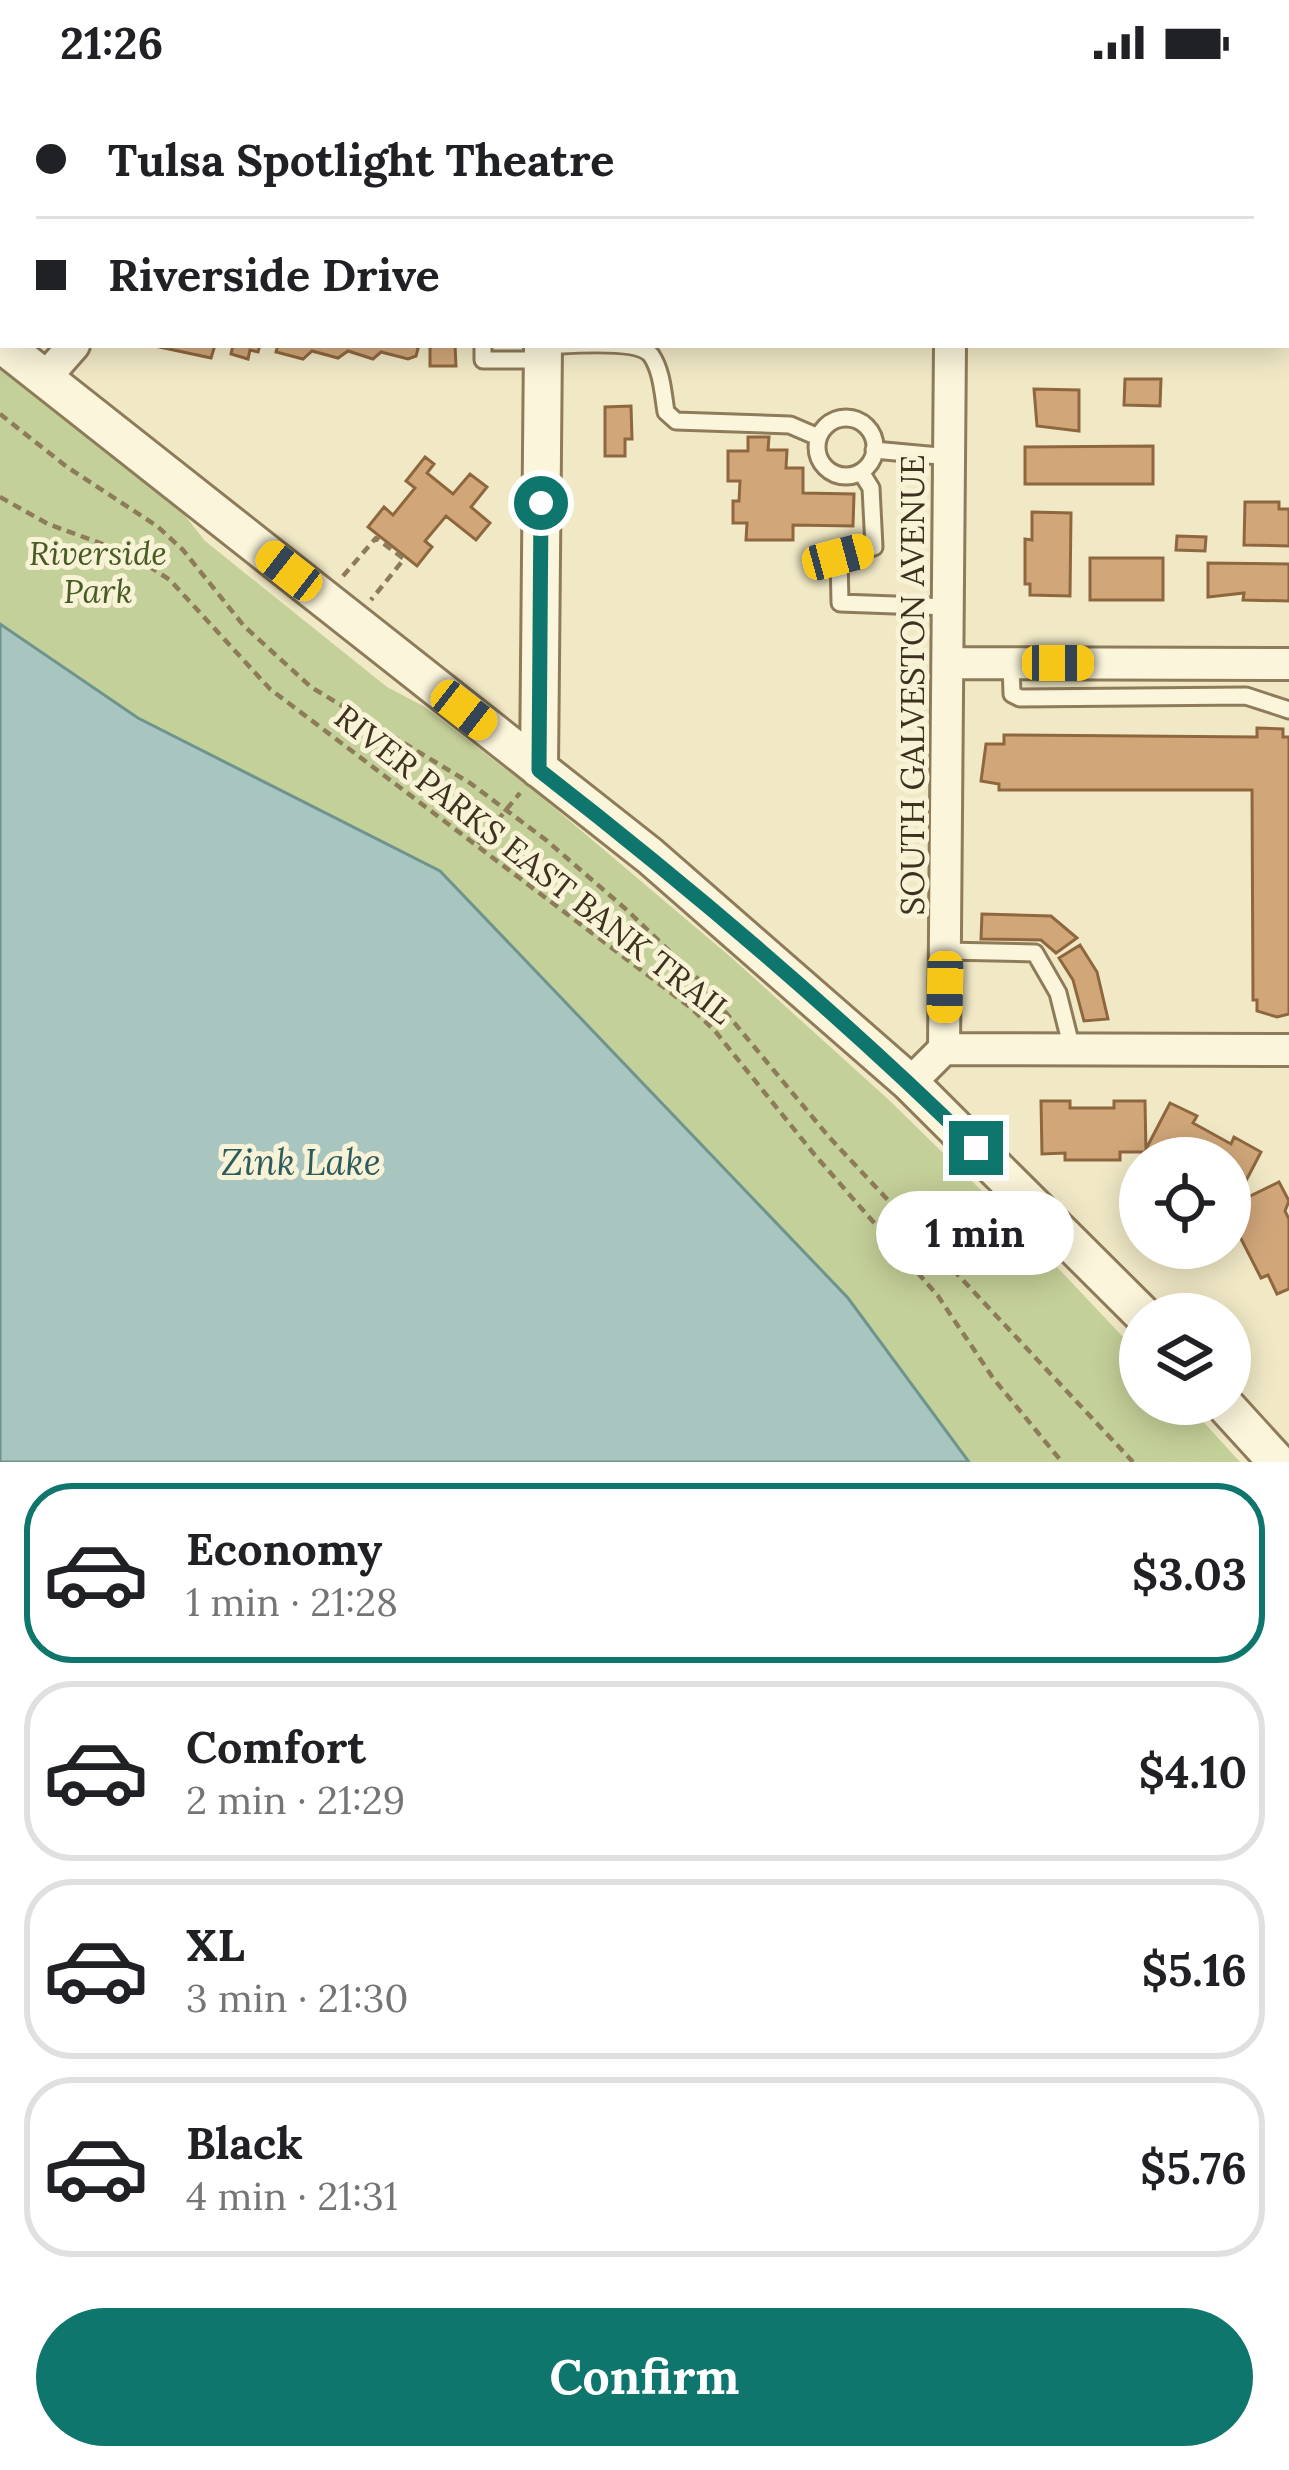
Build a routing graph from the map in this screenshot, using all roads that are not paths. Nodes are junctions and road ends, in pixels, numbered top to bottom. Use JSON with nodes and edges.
{"nodes":[{"id":1,"x":6,"y":348,"type":"edge"},
{"id":2,"x":71,"y":348,"type":"edge"},
{"id":3,"x":483,"y":348,"type":"edge"},
{"id":4,"x":579,"y":348,"type":"edge"},
{"id":5,"x":641,"y":348,"type":"edge"},
{"id":6,"x":950,"y":348,"type":"edge"},
{"id":7,"x":542,"y":350,"type":"edge"},
{"id":8,"x":45,"y":378,"type":"junction"},
{"id":9,"x":818,"y":437,"type":"junction"},
{"id":10,"x":874,"y":450,"type":"junction"},
{"id":11,"x":950,"y":457,"type":"junction"},
{"id":12,"x":861,"y":472,"type":"junction"},
{"id":13,"x":949,"y":607,"type":"junction"},
{"id":14,"x":949,"y":663,"type":"junction"},
{"id":15,"x":1011,"y":663,"type":"junction"},
{"id":16,"x":1247,"y":664,"type":"junction"},
{"id":17,"x":1289,"y":664,"type":"edge"},
{"id":18,"x":1246,"y":696,"type":"junction"},
{"id":19,"x":1289,"y":710,"type":"edge"},
{"id":20,"x":539,"y":770,"type":"junction"},
{"id":21,"x":945,"y":950,"type":"junction"},
{"id":22,"x":944,"y":1049,"type":"junction"},
{"id":23,"x":1072,"y":1049,"type":"junction"},
{"id":24,"x":1289,"y":1050,"type":"edge"},
{"id":25,"x":910,"y":1083,"type":"junction"},
{"id":26,"x":1121,"y":1293,"type":"edge"},
{"id":27,"x":1243,"y":1425,"type":"edge"},
{"id":28,"x":1277,"y":1462,"type":"edge"}],
"edges":[{"from":1,"to":8,"type":"street"},
{"from":2,"to":8,"type":"street"},
{"from":3,"to":7,"type":"lane"},
{"from":4,"to":7,"type":"lane"},
{"from":5,"to":9,"type":"lane"},
{"from":6,"to":11,"type":"street","name":"SOUTH GALVESTON AVENUE"},
{"from":7,"to":20,"type":"street"},
{"from":8,"to":20,"type":"street"},
{"from":9,"to":10,"type":"lane"},
{"from":9,"to":12,"type":"lane"},
{"from":10,"to":11,"type":"lane"},
{"from":10,"to":12,"type":"lane"},
{"from":11,"to":13,"type":"street","name":"SOUTH GALVESTON AVENUE"},
{"from":12,"to":13,"type":"lane"},
{"from":13,"to":14,"type":"street","name":"SOUTH GALVESTON AVENUE"},
{"from":14,"to":15,"type":"street"},
{"from":14,"to":21,"type":"street","name":"SOUTH GALVESTON AVENUE"},
{"from":15,"to":16,"type":"street"},
{"from":15,"to":18,"type":"lane"},
{"from":16,"to":17,"type":"street"},
{"from":16,"to":18,"type":"lane"},
{"from":18,"to":19,"type":"lane"},
{"from":20,"to":25,"type":"street"},
{"from":21,"to":22,"type":"street","name":"SOUTH GALVESTON AVENUE"},
{"from":21,"to":23,"type":"lane"},
{"from":22,"to":23,"type":"street"},
{"from":22,"to":25,"type":"street"},
{"from":23,"to":24,"type":"street"},
{"from":25,"to":26,"type":"street"},
{"from":27,"to":28,"type":"street"}]}
